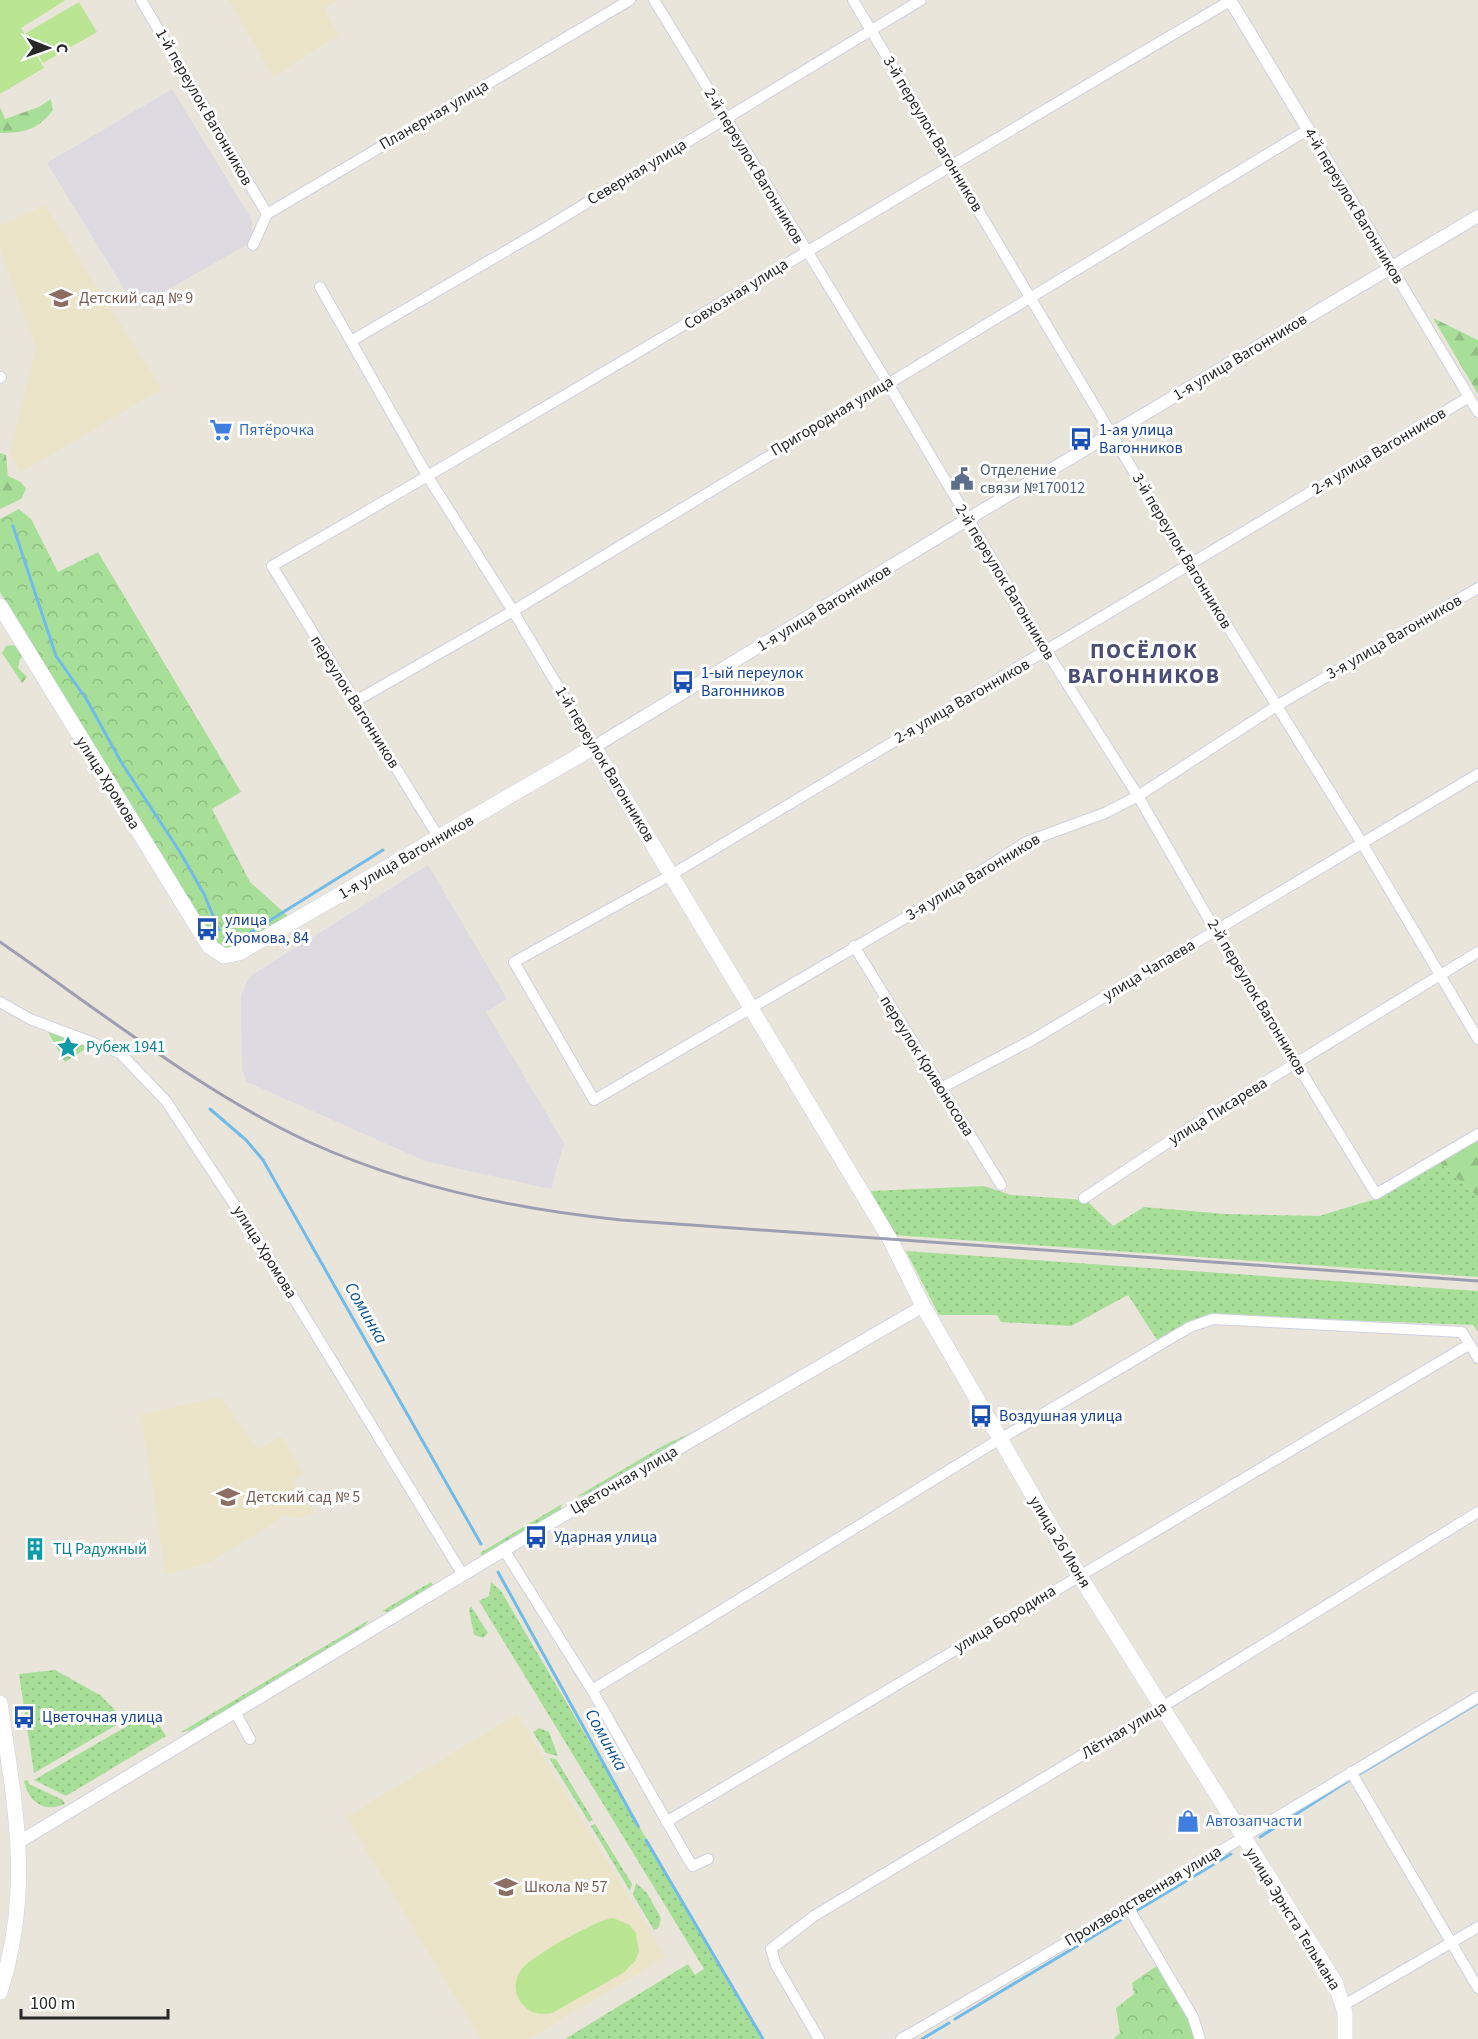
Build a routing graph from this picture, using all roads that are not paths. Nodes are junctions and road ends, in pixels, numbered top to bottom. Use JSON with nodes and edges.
{"nodes":[{"id":1,"x":141,"y":0,"type":"edge"},
{"id":2,"x":630,"y":0,"type":"edge"},
{"id":3,"x":654,"y":0,"type":"edge"},
{"id":4,"x":853,"y":0,"type":"edge"},
{"id":5,"x":921,"y":0,"type":"edge"},
{"id":6,"x":1230,"y":0,"type":"edge"},
{"id":7,"x":870,"y":30,"type":"junction"},
{"id":8,"x":725,"y":119,"type":"junction"},
{"id":9,"x":1309,"y":129,"type":"junction"},
{"id":10,"x":951,"y":164,"type":"junction"},
{"id":11,"x":267,"y":214,"type":"junction"},
{"id":12,"x":1478,"y":216,"type":"edge"},
{"id":13,"x":253,"y":245,"type":"dead end"},
{"id":14,"x":806,"y":250,"type":"junction"},
{"id":15,"x":1391,"y":267,"type":"junction"},
{"id":16,"x":320,"y":287,"type":"dead end"},
{"id":17,"x":1031,"y":297,"type":"junction"},
{"id":18,"x":351,"y":341,"type":"junction"},
{"id":19,"x":887,"y":382,"type":"junction"},
{"id":20,"x":1469,"y":397,"type":"junction"},
{"id":21,"x":1478,"y":412,"type":"edge"},
{"id":22,"x":1111,"y":434,"type":"junction"},
{"id":23,"x":428,"y":477,"type":"junction"},
{"id":24,"x":968,"y":519,"type":"junction"},
{"id":25,"x":272,"y":566,"type":"joint"},
{"id":26,"x":1190,"y":566,"type":"junction"},
{"id":27,"x":1478,"y":588,"type":"edge"},
{"id":28,"x":0,"y":606,"type":"edge"},
{"id":29,"x":513,"y":611,"type":"junction"},
{"id":30,"x":1047,"y":652,"type":"junction"},
{"id":31,"x":354,"y":702,"type":"junction"},
{"id":32,"x":1278,"y":705,"type":"junction"},
{"id":33,"x":594,"y":747,"type":"junction"},
{"id":34,"x":1478,"y":774,"type":"edge"},
{"id":35,"x":1138,"y":796,"type":"junction"},
{"id":36,"x":440,"y":838,"type":"junction"},
{"id":37,"x":1362,"y":843,"type":"junction"},
{"id":38,"x":671,"y":875,"type":"junction"},
{"id":39,"x":1215,"y":930,"type":"junction"},
{"id":40,"x":854,"y":946,"type":"junction"},
{"id":41,"x":1478,"y":952,"type":"edge"},
{"id":42,"x":221,"y":955,"type":"joint"},
{"id":43,"x":1440,"y":975,"type":"junction"},
{"id":44,"x":0,"y":1002,"type":"edge"},
{"id":45,"x":751,"y":1006,"type":"junction"},
{"id":46,"x":1478,"y":1039,"type":"edge"},
{"id":47,"x":1297,"y":1063,"type":"junction"},
{"id":48,"x":941,"y":1088,"type":"junction"},
{"id":49,"x":594,"y":1100,"type":"joint"},
{"id":50,"x":1478,"y":1134,"type":"edge"},
{"id":51,"x":1001,"y":1185,"type":"dead end"},
{"id":52,"x":1084,"y":1198,"type":"dead end"},
{"id":53,"x":891,"y":1241,"type":"joint"},
{"id":54,"x":923,"y":1306,"type":"junction"},
{"id":55,"x":1470,"y":1344,"type":"junction"},
{"id":56,"x":1478,"y":1358,"type":"edge"},
{"id":57,"x":1000,"y":1440,"type":"junction"},
{"id":58,"x":1478,"y":1512,"type":"edge"},
{"id":59,"x":504,"y":1550,"type":"junction"},
{"id":60,"x":463,"y":1575,"type":"junction"},
{"id":61,"x":1079,"y":1575,"type":"junction"},
{"id":62,"x":592,"y":1690,"type":"junction"},
{"id":63,"x":1478,"y":1697,"type":"edge"},
{"id":64,"x":0,"y":1703,"type":"edge"},
{"id":65,"x":1161,"y":1708,"type":"junction"},
{"id":66,"x":236,"y":1712,"type":"junction"},
{"id":67,"x":250,"y":1738,"type":"dead end"},
{"id":68,"x":1351,"y":1772,"type":"junction"},
{"id":69,"x":666,"y":1822,"type":"junction"},
{"id":70,"x":1242,"y":1837,"type":"junction"},
{"id":71,"x":19,"y":1842,"type":"junction"},
{"id":72,"x":708,"y":1859,"type":"dead end"},
{"id":73,"x":1128,"y":1907,"type":"junction"},
{"id":74,"x":1478,"y":1926,"type":"edge"},
{"id":75,"x":1451,"y":1943,"type":"junction"},
{"id":76,"x":1478,"y":1988,"type":"edge"},
{"id":77,"x":0,"y":1992,"type":"edge"},
{"id":78,"x":1344,"y":2005,"type":"junction"},
{"id":79,"x":819,"y":2039,"type":"edge"},
{"id":80,"x":901,"y":2039,"type":"edge"},
{"id":81,"x":1200,"y":2039,"type":"edge"},
{"id":82,"x":1345,"y":2039,"type":"edge"}],
"edges":[{"from":1,"to":11,"type":"street","name":"1-й переулок Вагонников"},
{"from":2,"to":11,"type":"street","name":"Планерная улица"},
{"from":3,"to":8,"type":"street","name":"2-й переулок Вагонников"},
{"from":4,"to":7,"type":"street","name":"3-й переулок Вагонников"},
{"from":5,"to":7,"type":"street","name":"Северная улица"},
{"from":6,"to":9,"type":"street","name":"4-й переулок Вагонников"},
{"from":6,"to":10,"type":"street","name":"Совхозная улица"},
{"from":7,"to":8,"type":"street","name":"Северная улица"},
{"from":7,"to":10,"type":"street","name":"3-й переулок Вагонников"},
{"from":8,"to":14,"type":"street","name":"2-й переулок Вагонников"},
{"from":8,"to":18,"type":"street","name":"Северная улица"},
{"from":9,"to":15,"type":"street","name":"4-й переулок Вагонников"},
{"from":9,"to":17,"type":"street","name":"Пригородная улица"},
{"from":10,"to":14,"type":"street","name":"Совхозная улица"},
{"from":10,"to":17,"type":"street","name":"3-й переулок Вагонников"},
{"from":11,"to":13,"type":"street"},
{"from":12,"to":15,"type":"street","name":"1-я улица Вагонников"},
{"from":14,"to":19,"type":"street","name":"2-й переулок Вагонников"},
{"from":14,"to":23,"type":"street","name":"Совхозная улица"},
{"from":15,"to":20,"type":"street","name":"4-й переулок Вагонников"},
{"from":15,"to":22,"type":"street","name":"1-я улица Вагонников"},
{"from":16,"to":18,"type":"street","name":"1-й переулок Вагонников"},
{"from":17,"to":19,"type":"street","name":"Пригородная улица"},
{"from":17,"to":22,"type":"street","name":"3-й переулок Вагонников"},
{"from":18,"to":23,"type":"street","name":"1-й переулок Вагонников"},
{"from":19,"to":24,"type":"street","name":"2-й переулок Вагонников"},
{"from":19,"to":29,"type":"street","name":"Пригородная улица"},
{"from":20,"to":21,"type":"street","name":"4-й переулок Вагонников"},
{"from":20,"to":26,"type":"street","name":"2-я улица Вагонников"},
{"from":22,"to":24,"type":"street","name":"1-я улица Вагонников"},
{"from":22,"to":26,"type":"street","name":"3-й переулок Вагонников"},
{"from":23,"to":25,"type":"street","name":"Совхозная улица"},
{"from":23,"to":29,"type":"street","name":"1-й переулок Вагонников"},
{"from":24,"to":30,"type":"street","name":"2-й переулок Вагонников"},
{"from":24,"to":33,"type":"street","name":"1-я улица Вагонников"},
{"from":25,"to":31,"type":"street","name":"переулок Вагонников"},
{"from":26,"to":30,"type":"street","name":"2-я улица Вагонников"},
{"from":26,"to":32,"type":"street","name":"3-й переулок Вагонников"},
{"from":27,"to":32,"type":"street","name":"3-я улица Вагонников"},
{"from":28,"to":42,"type":"main road","name":"улица Хромова"},
{"from":29,"to":31,"type":"street","name":"Пригородная улица"},
{"from":29,"to":33,"type":"street","name":"1-й переулок Вагонников"},
{"from":30,"to":35,"type":"street","name":"2-й переулок Вагонников"},
{"from":30,"to":38,"type":"street","name":"2-я улица Вагонников"},
{"from":31,"to":36,"type":"street","name":"переулок Вагонников"},
{"from":32,"to":35,"type":"street","name":"3-я улица Вагонников"},
{"from":32,"to":37,"type":"street","name":"3-й переулок Вагонников"},
{"from":33,"to":36,"type":"main road","name":"1-я улица Вагонников"},
{"from":33,"to":38,"type":"main road","name":"1-й переулок Вагонников"},
{"from":34,"to":37,"type":"street","name":"улица Чапаева"},
{"from":35,"to":39,"type":"street","name":"2-й переулок Вагонников"},
{"from":35,"to":40,"type":"street","name":"3-я улица Вагонников"},
{"from":36,"to":42,"type":"main road","name":"1-я улица Вагонников"},
{"from":37,"to":39,"type":"street","name":"улица Чапаева"},
{"from":37,"to":43,"type":"street","name":"3-й переулок Вагонников"},
{"from":38,"to":45,"type":"main road","name":"1-й переулок Вагонников"},
{"from":38,"to":49,"type":"street","name":"2-я улица Вагонников"},
{"from":39,"to":47,"type":"street","name":"2-й переулок Вагонников"},
{"from":39,"to":48,"type":"street","name":"улица Чапаева"},
{"from":40,"to":45,"type":"street","name":"3-я улица Вагонников"},
{"from":40,"to":48,"type":"street","name":"переулок Кривоносова"},
{"from":41,"to":43,"type":"street","name":"улица Писарева"},
{"from":43,"to":46,"type":"street","name":"3-й переулок Вагонников"},
{"from":43,"to":47,"type":"street","name":"улица Писарева"},
{"from":44,"to":60,"type":"street","name":"улица Хромова"},
{"from":45,"to":49,"type":"street","name":"3-я улица Вагонников"},
{"from":45,"to":53,"type":"main road","name":"1-й переулок Вагонников"},
{"from":47,"to":50,"type":"street","name":"2-й переулок Вагонников"},
{"from":47,"to":52,"type":"street","name":"улица Писарева"},
{"from":48,"to":51,"type":"street","name":"переулок Кривоносова"},
{"from":53,"to":54,"type":"main road","name":"улица 26 Июня"},
{"from":54,"to":57,"type":"main road","name":"улица 26 Июня"},
{"from":54,"to":59,"type":"street","name":"Цветочная улица"},
{"from":55,"to":56,"type":"street"},
{"from":55,"to":57,"type":"street"},
{"from":55,"to":61,"type":"street","name":"улица Бородина"},
{"from":57,"to":61,"type":"main road","name":"улица 26 Июня"},
{"from":57,"to":62,"type":"street"},
{"from":58,"to":65,"type":"street","name":"Лётная улица"},
{"from":59,"to":60,"type":"street","name":"Цветочная улица"},
{"from":59,"to":62,"type":"street"},
{"from":60,"to":66,"type":"street","name":"Цветочная улица"},
{"from":61,"to":65,"type":"main road","name":"улица 26 Июня"},
{"from":61,"to":69,"type":"street","name":"улица Бородина"},
{"from":62,"to":69,"type":"street"},
{"from":63,"to":68,"type":"street","name":"Производственная улица"},
{"from":64,"to":71,"type":"main road"},
{"from":65,"to":70,"type":"main road","name":"улица 26 Июня"},
{"from":65,"to":79,"type":"street","name":"Лётная улица"},
{"from":66,"to":67,"type":"street"},
{"from":66,"to":71,"type":"street","name":"Цветочная улица"},
{"from":68,"to":70,"type":"street","name":"Производственная улица"},
{"from":68,"to":75,"type":"street"},
{"from":69,"to":72,"type":"street"},
{"from":70,"to":73,"type":"street","name":"Производственная улица"},
{"from":70,"to":78,"type":"main road","name":"улица Эрнста Тельмана"},
{"from":71,"to":77,"type":"main road"},
{"from":73,"to":80,"type":"street","name":"Производственная улица"},
{"from":73,"to":81,"type":"street"},
{"from":74,"to":75,"type":"street"},
{"from":75,"to":76,"type":"street"},
{"from":75,"to":78,"type":"street"},
{"from":78,"to":82,"type":"main road","name":"улица Эрнста Тельмана"}]}
